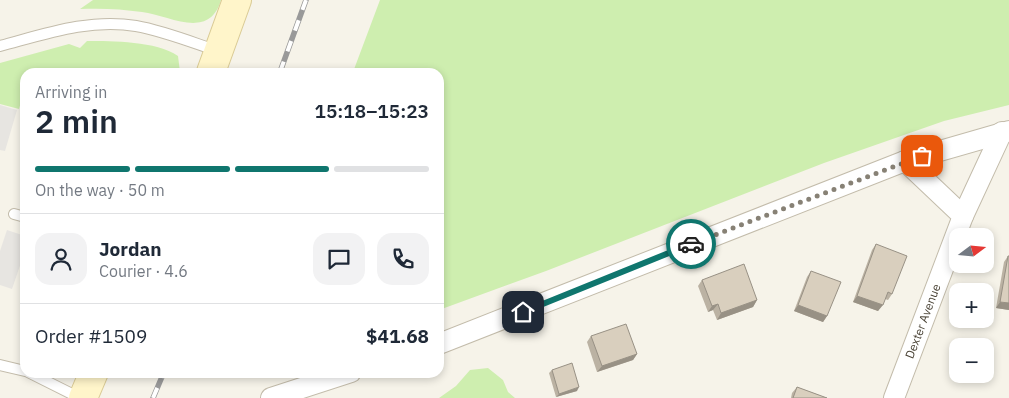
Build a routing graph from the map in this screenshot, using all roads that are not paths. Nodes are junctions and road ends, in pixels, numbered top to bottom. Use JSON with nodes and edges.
{"nodes":[{"id":1,"x":237,"y":0,"type":"edge"},
{"id":2,"x":0,"y":46,"type":"edge"},
{"id":3,"x":215,"y":62,"type":"edge"},
{"id":4,"x":1006,"y":131,"type":"edge"},
{"id":5,"x":906,"y":161,"type":"junction"},
{"id":6,"x":14,"y":214,"type":"dead end"},
{"id":7,"x":20,"y":216,"type":"edge"},
{"id":8,"x":963,"y":216,"type":"junction"},
{"id":9,"x":444,"y":342,"type":"edge"},
{"id":10,"x":0,"y":365,"type":"edge"},
{"id":11,"x":20,"y":370,"type":"edge"},
{"id":12,"x":40,"y":378,"type":"edge"},
{"id":13,"x":92,"y":378,"type":"edge"},
{"id":14,"x":333,"y":378,"type":"edge"},
{"id":15,"x":80,"y":398,"type":"edge"},
{"id":16,"x":84,"y":398,"type":"edge"},
{"id":17,"x":271,"y":398,"type":"edge"},
{"id":18,"x":894,"y":398,"type":"edge"}],
"edges":[{"from":1,"to":3,"type":"main road"},
{"from":2,"to":3,"type":"lane"},
{"from":4,"to":5,"type":"street"},
{"from":4,"to":8,"type":"street","name":"Dexter Avenue"},
{"from":5,"to":8,"type":"street"},
{"from":5,"to":9,"type":"street"},
{"from":6,"to":7,"type":"lane"},
{"from":8,"to":18,"type":"street","name":"Dexter Avenue"},
{"from":10,"to":11,"type":"lane"},
{"from":12,"to":15,"type":"lane"},
{"from":13,"to":16,"type":"main road"},
{"from":14,"to":17,"type":"street"}]}
